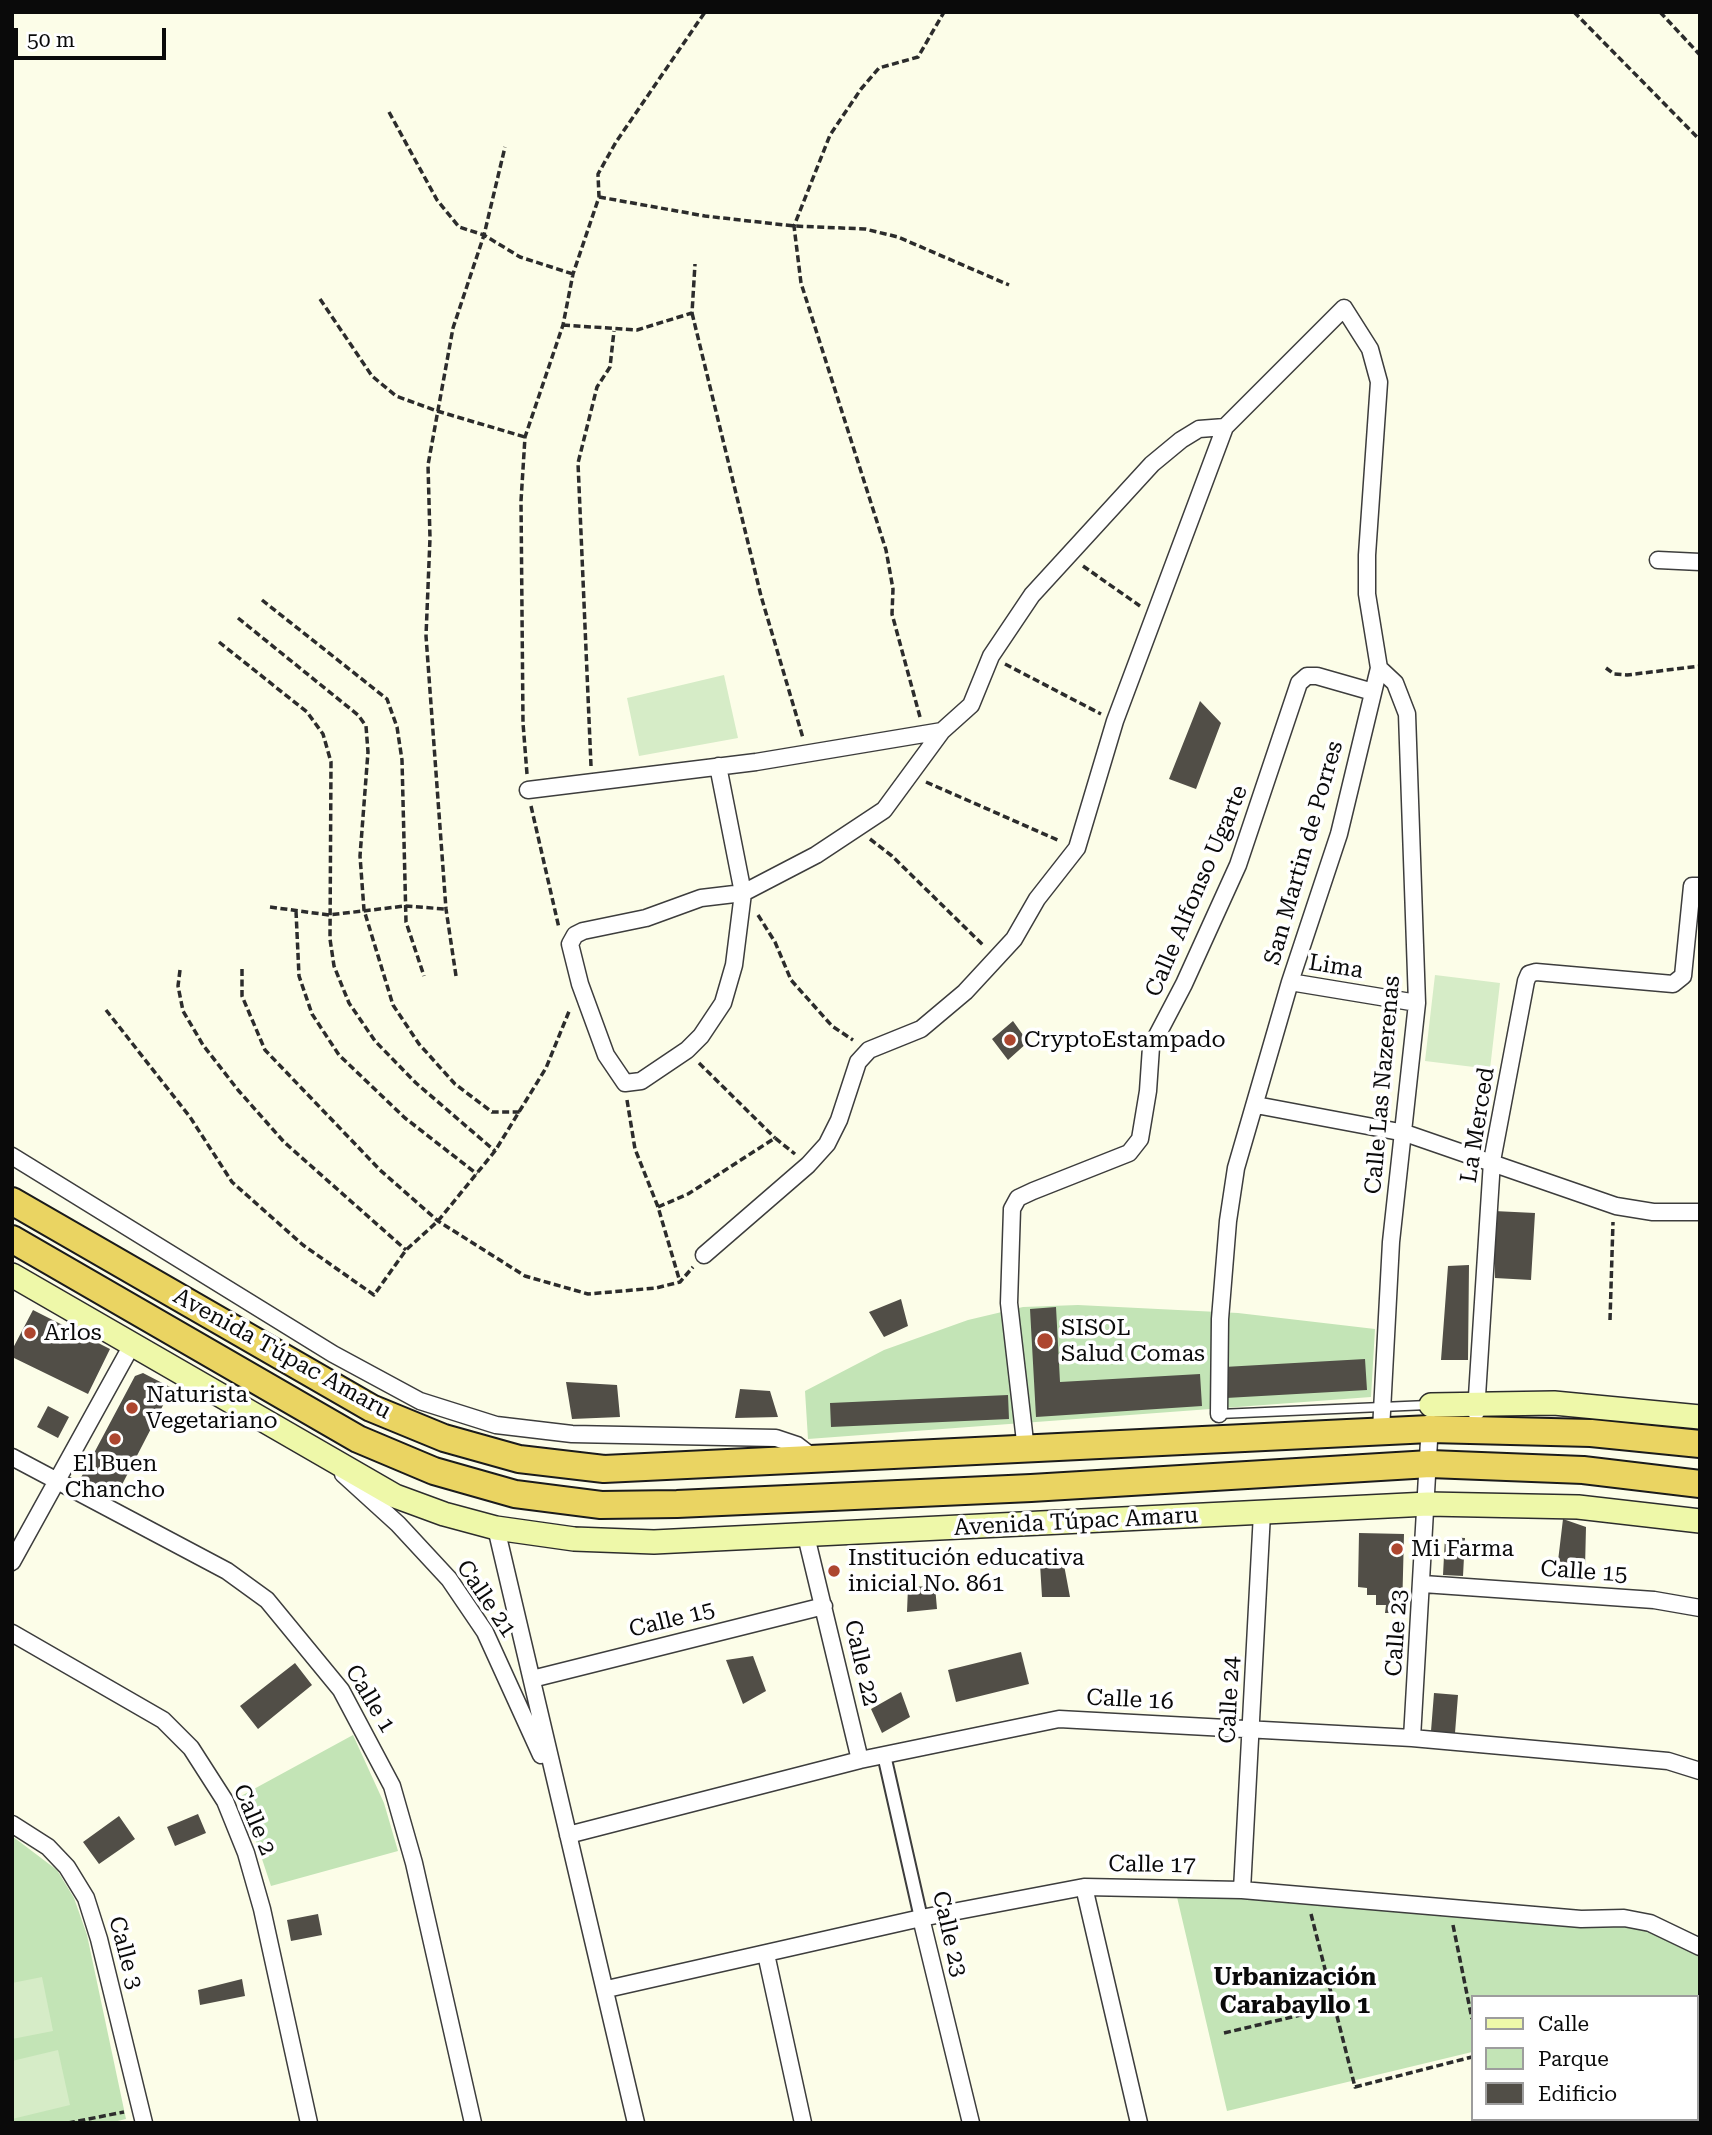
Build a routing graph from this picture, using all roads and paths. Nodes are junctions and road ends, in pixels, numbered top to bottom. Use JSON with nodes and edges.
{"nodes":[{"id":1,"x":705,"y":12,"type":"edge"},
{"id":2,"x":944,"y":12,"type":"edge"},
{"id":3,"x":1574,"y":12,"type":"edge"},
{"id":4,"x":1660,"y":12,"type":"edge"},
{"id":5,"x":1669,"y":12,"type":"edge"},
{"id":6,"x":1664,"y":18,"type":"junction"},
{"id":7,"x":1700,"y":55,"type":"edge"},
{"id":8,"x":389,"y":112,"type":"dead end"},
{"id":9,"x":1700,"y":140,"type":"edge"},
{"id":10,"x":505,"y":147,"type":"dead end"},
{"id":11,"x":599,"y":197,"type":"junction"},
{"id":12,"x":794,"y":226,"type":"junction"},
{"id":13,"x":484,"y":236,"type":"junction"},
{"id":14,"x":695,"y":264,"type":"dead end"},
{"id":15,"x":573,"y":274,"type":"junction"},
{"id":16,"x":1009,"y":285,"type":"dead end"},
{"id":17,"x":320,"y":299,"type":"dead end"},
{"id":18,"x":692,"y":313,"type":"junction"},
{"id":19,"x":563,"y":325,"type":"junction"},
{"id":20,"x":614,"y":331,"type":"junction"},
{"id":21,"x":437,"y":411,"type":"junction"},
{"id":22,"x":1225,"y":427,"type":"junction"},
{"id":23,"x":525,"y":437,"type":"junction"},
{"id":24,"x":1070,"y":555,"type":"junction"},
{"id":25,"x":1658,"y":560,"type":"dead end"},
{"id":26,"x":1700,"y":562,"type":"edge"},
{"id":27,"x":262,"y":600,"type":"dead end"},
{"id":28,"x":1153,"y":614,"type":"junction"},
{"id":29,"x":238,"y":618,"type":"dead end"},
{"id":30,"x":219,"y":642,"type":"dead end"},
{"id":31,"x":991,"y":656,"type":"junction"},
{"id":32,"x":1700,"y":666,"type":"edge"},
{"id":33,"x":1379,"y":668,"type":"junction"},
{"id":34,"x":1606,"y":668,"type":"dead end"},
{"id":35,"x":1373,"y":692,"type":"junction"},
{"id":36,"x":1115,"y":721,"type":"junction"},
{"id":37,"x":942,"y":731,"type":"junction"},
{"id":38,"x":925,"y":736,"type":"junction"},
{"id":39,"x":808,"y":754,"type":"junction"},
{"id":40,"x":718,"y":766,"type":"junction"},
{"id":41,"x":908,"y":774,"type":"junction"},
{"id":42,"x":592,"y":782,"type":"junction"},
{"id":43,"x":528,"y":790,"type":"junction"},
{"id":44,"x":854,"y":828,"type":"junction"},
{"id":45,"x":1077,"y":848,"type":"junction"},
{"id":46,"x":1700,"y":886,"type":"edge"},
{"id":47,"x":743,"y":893,"type":"junction"},
{"id":48,"x":405,"y":906,"type":"junction"},
{"id":49,"x":270,"y":907,"type":"dead end"},
{"id":50,"x":446,"y":909,"type":"junction"},
{"id":51,"x":364,"y":910,"type":"junction"},
{"id":52,"x":296,"y":911,"type":"junction"},
{"id":53,"x":329,"y":915,"type":"junction"},
{"id":54,"x":570,"y":944,"type":"junction"},
{"id":55,"x":997,"y":958,"type":"junction"},
{"id":56,"x":242,"y":969,"type":"dead end"},
{"id":57,"x":180,"y":970,"type":"dead end"},
{"id":58,"x":424,"y":976,"type":"dead end"},
{"id":59,"x":456,"y":976,"type":"dead end"},
{"id":60,"x":1290,"y":982,"type":"junction"},
{"id":61,"x":580,"y":984,"type":"junction"},
{"id":62,"x":1417,"y":1003,"type":"junction"},
{"id":63,"x":106,"y":1010,"type":"dead end"},
{"id":64,"x":687,"y":1050,"type":"junction"},
{"id":65,"x":869,"y":1050,"type":"junction"},
{"id":66,"x":625,"y":1083,"type":"junction"},
{"id":67,"x":1256,"y":1105,"type":"junction"},
{"id":68,"x":522,"y":1112,"type":"junction"},
{"id":69,"x":1405,"y":1133,"type":"junction"},
{"id":70,"x":775,"y":1138,"type":"junction"},
{"id":71,"x":12,"y":1142,"type":"edge"},
{"id":72,"x":495,"y":1151,"type":"junction"},
{"id":73,"x":14,"y":1157,"type":"edge"},
{"id":74,"x":1492,"y":1161,"type":"junction"},
{"id":75,"x":808,"y":1165,"type":"junction"},
{"id":76,"x":477,"y":1174,"type":"junction"},
{"id":77,"x":12,"y":1201,"type":"edge"},
{"id":78,"x":1616,"y":1206,"type":"junction"},
{"id":79,"x":658,"y":1207,"type":"junction"},
{"id":80,"x":1700,"y":1212,"type":"edge"},
{"id":81,"x":439,"y":1221,"type":"junction"},
{"id":82,"x":12,"y":1239,"type":"edge"},
{"id":83,"x":406,"y":1251,"type":"junction"},
{"id":84,"x":704,"y":1255,"type":"joint"},
{"id":85,"x":12,"y":1275,"type":"edge"},
{"id":86,"x":680,"y":1282,"type":"junction"},
{"id":87,"x":1610,"y":1320,"type":"dead end"},
{"id":88,"x":133,"y":1343,"type":"junction"},
{"id":89,"x":1219,"y":1414,"type":"joint"},
{"id":90,"x":1475,"y":1416,"type":"junction"},
{"id":91,"x":1431,"y":1417,"type":"junction"},
{"id":92,"x":1700,"y":1417,"type":"edge"},
{"id":93,"x":1382,"y":1418,"type":"junction"},
{"id":94,"x":1700,"y":1444,"type":"edge"},
{"id":95,"x":1026,"y":1450,"type":"junction"},
{"id":96,"x":12,"y":1457,"type":"edge"},
{"id":97,"x":328,"y":1460,"type":"junction"},
{"id":98,"x":816,"y":1460,"type":"junction"},
{"id":99,"x":1430,"y":1464,"type":"junction"},
{"id":100,"x":56,"y":1483,"type":"junction"},
{"id":101,"x":1700,"y":1484,"type":"edge"},
{"id":102,"x":1428,"y":1504,"type":"junction"},
{"id":103,"x":1262,"y":1513,"type":"junction"},
{"id":104,"x":1700,"y":1521,"type":"edge"},
{"id":105,"x":496,"y":1528,"type":"junction"},
{"id":106,"x":806,"y":1536,"type":"junction"},
{"id":107,"x":12,"y":1562,"type":"edge"},
{"id":108,"x":1423,"y":1584,"type":"junction"},
{"id":109,"x":824,"y":1606,"type":"junction"},
{"id":110,"x":1700,"y":1608,"type":"edge"},
{"id":111,"x":12,"y":1633,"type":"edge"},
{"id":112,"x":531,"y":1679,"type":"junction"},
{"id":113,"x":1252,"y":1730,"type":"junction"},
{"id":114,"x":1412,"y":1738,"type":"junction"},
{"id":115,"x":884,"y":1755,"type":"junction"},
{"id":116,"x":860,"y":1760,"type":"junction"},
{"id":117,"x":1700,"y":1771,"type":"edge"},
{"id":118,"x":559,"y":1797,"type":"junction"},
{"id":119,"x":12,"y":1824,"type":"edge"},
{"id":120,"x":568,"y":1835,"type":"junction"},
{"id":121,"x":1084,"y":1887,"type":"junction"},
{"id":122,"x":1242,"y":1890,"type":"junction"},
{"id":123,"x":1306,"y":1895,"type":"junction"},
{"id":124,"x":1449,"y":1908,"type":"junction"},
{"id":125,"x":921,"y":1919,"type":"junction"},
{"id":126,"x":1700,"y":1947,"type":"edge"},
{"id":127,"x":766,"y":1954,"type":"junction"},
{"id":128,"x":607,"y":1989,"type":"junction"},
{"id":129,"x":1335,"y":2007,"type":"junction"},
{"id":130,"x":1470,"y":2009,"type":"edge"},
{"id":131,"x":1224,"y":2033,"type":"dead end"},
{"id":132,"x":1470,"y":2058,"type":"edge"},
{"id":133,"x":142,"y":2116,"type":"edge"},
{"id":134,"x":635,"y":2121,"type":"edge"},
{"id":135,"x":68,"y":2123,"type":"edge"},
{"id":136,"x":309,"y":2123,"type":"edge"},
{"id":137,"x":473,"y":2123,"type":"edge"},
{"id":138,"x":618,"y":2123,"type":"edge"},
{"id":139,"x":803,"y":2123,"type":"edge"},
{"id":140,"x":971,"y":2123,"type":"edge"},
{"id":141,"x":1139,"y":2123,"type":"edge"}],
"edges":[{"from":1,"to":11,"type":"path"},
{"from":2,"to":12,"type":"path"},
{"from":3,"to":9,"type":"path"},
{"from":4,"to":6,"type":"path"},
{"from":5,"to":6,"type":"path"},
{"from":6,"to":7,"type":"path"},
{"from":8,"to":13,"type":"path"},
{"from":10,"to":13,"type":"path"},
{"from":11,"to":12,"type":"path"},
{"from":11,"to":15,"type":"path"},
{"from":12,"to":16,"type":"path"},
{"from":12,"to":38,"type":"path"},
{"from":13,"to":15,"type":"path"},
{"from":13,"to":21,"type":"path"},
{"from":14,"to":18,"type":"path"},
{"from":15,"to":19,"type":"path"},
{"from":17,"to":21,"type":"path"},
{"from":18,"to":20,"type":"path"},
{"from":18,"to":39,"type":"path"},
{"from":19,"to":20,"type":"path"},
{"from":19,"to":23,"type":"path"},
{"from":20,"to":42,"type":"path"},
{"from":21,"to":23,"type":"path"},
{"from":21,"to":50,"type":"path"},
{"from":22,"to":24,"type":"street"},
{"from":22,"to":28,"type":"street"},
{"from":22,"to":33,"type":"street","name":"San Martin de Porres"},
{"from":23,"to":43,"type":"path"},
{"from":24,"to":28,"type":"path"},
{"from":24,"to":31,"type":"street"},
{"from":25,"to":26,"type":"street"},
{"from":27,"to":48,"type":"path"},
{"from":28,"to":36,"type":"street"},
{"from":29,"to":51,"type":"path"},
{"from":30,"to":53,"type":"path"},
{"from":31,"to":36,"type":"path"},
{"from":31,"to":37,"type":"street"},
{"from":32,"to":34,"type":"path"},
{"from":33,"to":35,"type":"street","name":"San Martin de Porres"},
{"from":33,"to":62,"type":"street","name":"Calle Las Nazerenas"},
{"from":35,"to":60,"type":"street","name":"San Martin de Porres"},
{"from":35,"to":95,"type":"street","name":"Calle Alfonso Ugarte"},
{"from":36,"to":45,"type":"street"},
{"from":37,"to":38,"type":"street"},
{"from":37,"to":41,"type":"street"},
{"from":38,"to":39,"type":"street"},
{"from":39,"to":40,"type":"street"},
{"from":40,"to":42,"type":"street"},
{"from":40,"to":47,"type":"street"},
{"from":41,"to":44,"type":"street"},
{"from":41,"to":45,"type":"path"},
{"from":42,"to":43,"type":"street"},
{"from":43,"to":54,"type":"path"},
{"from":44,"to":47,"type":"street"},
{"from":44,"to":55,"type":"path"},
{"from":45,"to":55,"type":"street"},
{"from":46,"to":74,"type":"street","name":"La Merced"},
{"from":47,"to":54,"type":"street"},
{"from":47,"to":64,"type":"street"},
{"from":47,"to":65,"type":"path"},
{"from":48,"to":50,"type":"path"},
{"from":48,"to":51,"type":"path"},
{"from":48,"to":58,"type":"path"},
{"from":49,"to":52,"type":"path"},
{"from":50,"to":59,"type":"path"},
{"from":51,"to":53,"type":"path"},
{"from":51,"to":68,"type":"path"},
{"from":52,"to":53,"type":"path"},
{"from":52,"to":76,"type":"path"},
{"from":53,"to":72,"type":"path"},
{"from":54,"to":61,"type":"street"},
{"from":55,"to":65,"type":"street"},
{"from":56,"to":81,"type":"path"},
{"from":57,"to":83,"type":"path"},
{"from":60,"to":62,"type":"street","name":"Lima"},
{"from":60,"to":67,"type":"street","name":"San Martin de Porres"},
{"from":61,"to":66,"type":"street"},
{"from":61,"to":68,"type":"path"},
{"from":62,"to":69,"type":"street","name":"Calle Las Nazerenas"},
{"from":63,"to":83,"type":"path"},
{"from":64,"to":66,"type":"street"},
{"from":64,"to":70,"type":"path"},
{"from":65,"to":75,"type":"street"},
{"from":66,"to":79,"type":"path"},
{"from":67,"to":69,"type":"street"},
{"from":67,"to":89,"type":"street","name":"San Martin de Porres"},
{"from":68,"to":72,"type":"path"},
{"from":69,"to":74,"type":"street"},
{"from":69,"to":93,"type":"street","name":"Calle Las Nazerenas"},
{"from":70,"to":75,"type":"path"},
{"from":70,"to":79,"type":"path"},
{"from":71,"to":73,"type":"street"},
{"from":72,"to":76,"type":"path"},
{"from":73,"to":98,"type":"street"},
{"from":74,"to":78,"type":"street"},
{"from":74,"to":90,"type":"street","name":"La Merced"},
{"from":75,"to":84,"type":"street"},
{"from":76,"to":81,"type":"path"},
{"from":77,"to":98,"type":"highway","name":"Avenida Túpac Amaru"},
{"from":78,"to":80,"type":"street"},
{"from":78,"to":87,"type":"path"},
{"from":79,"to":86,"type":"path"},
{"from":81,"to":83,"type":"path"},
{"from":81,"to":86,"type":"path"},
{"from":82,"to":99,"type":"highway","name":"Avenida Túpac Amaru"},
{"from":84,"to":86,"type":"path"},
{"from":85,"to":88,"type":"main road","name":"Avenida Túpac Amaru"},
{"from":88,"to":97,"type":"main road","name":"Avenida Túpac Amaru"},
{"from":88,"to":100,"type":"street"},
{"from":89,"to":93,"type":"lane"},
{"from":90,"to":91,"type":"highway","name":"Avenida Túpac Amaru"},
{"from":90,"to":92,"type":"main road"},
{"from":90,"to":94,"type":"highway","name":"Avenida Túpac Amaru"},
{"from":91,"to":93,"type":"highway","name":"Avenida Túpac Amaru"},
{"from":91,"to":99,"type":"street","name":"Calle 23"},
{"from":93,"to":95,"type":"highway","name":"Avenida Túpac Amaru"},
{"from":95,"to":98,"type":"highway","name":"Avenida Túpac Amaru"},
{"from":96,"to":100,"type":"street","name":"Calle 1"},
{"from":97,"to":105,"type":"main road","name":"Avenida Túpac Amaru"},
{"from":97,"to":118,"type":"street","name":"Calle 21"},
{"from":99,"to":101,"type":"highway","name":"Avenida Túpac Amaru"},
{"from":99,"to":102,"type":"street","name":"Calle 23"},
{"from":100,"to":107,"type":"street"},
{"from":100,"to":137,"type":"street","name":"Calle 1"},
{"from":102,"to":103,"type":"main road","name":"Avenida Túpac Amaru"},
{"from":102,"to":104,"type":"main road","name":"Avenida Túpac Amaru"},
{"from":102,"to":108,"type":"street","name":"Calle 23"},
{"from":103,"to":106,"type":"main road","name":"Avenida Túpac Amaru"},
{"from":103,"to":113,"type":"street","name":"Calle 24"},
{"from":105,"to":106,"type":"main road","name":"Avenida Túpac Amaru"},
{"from":105,"to":112,"type":"street","name":"Calle 21"},
{"from":106,"to":109,"type":"street","name":"Calle 22"},
{"from":108,"to":110,"type":"street","name":"Calle 15"},
{"from":108,"to":114,"type":"street","name":"Calle 23"},
{"from":109,"to":112,"type":"street","name":"Calle 15"},
{"from":109,"to":116,"type":"street","name":"Calle 22"},
{"from":111,"to":136,"type":"street","name":"Calle 2"},
{"from":112,"to":118,"type":"street","name":"Calle 21"},
{"from":113,"to":114,"type":"street","name":"Calle 16"},
{"from":113,"to":115,"type":"street","name":"Calle 16"},
{"from":113,"to":122,"type":"street","name":"Calle 24"},
{"from":114,"to":117,"type":"street","name":"Calle 16"},
{"from":115,"to":116,"type":"street","name":"Calle 16"},
{"from":115,"to":125,"type":"street","name":"Calle 23"},
{"from":116,"to":120,"type":"street","name":"Calle 16"},
{"from":118,"to":120,"type":"street","name":"Calle 21"},
{"from":119,"to":133,"type":"street","name":"Calle 3"},
{"from":120,"to":128,"type":"street","name":"Calle 21"},
{"from":121,"to":122,"type":"street","name":"Calle 17"},
{"from":121,"to":125,"type":"street","name":"Calle 17"},
{"from":121,"to":141,"type":"street"},
{"from":122,"to":123,"type":"street","name":"Calle 17"},
{"from":123,"to":124,"type":"street","name":"Calle 17"},
{"from":123,"to":129,"type":"path"},
{"from":124,"to":126,"type":"street","name":"Calle 17"},
{"from":124,"to":130,"type":"path"},
{"from":125,"to":127,"type":"street","name":"Calle 17"},
{"from":125,"to":140,"type":"street","name":"Calle 23"},
{"from":127,"to":128,"type":"street","name":"Calle 17"},
{"from":127,"to":139,"type":"street"},
{"from":128,"to":134,"type":"street","name":"Calle 21"},
{"from":129,"to":131,"type":"path"},
{"from":129,"to":132,"type":"path"},
{"from":133,"to":135,"type":"path"},
{"from":134,"to":138,"type":"street"}]}
